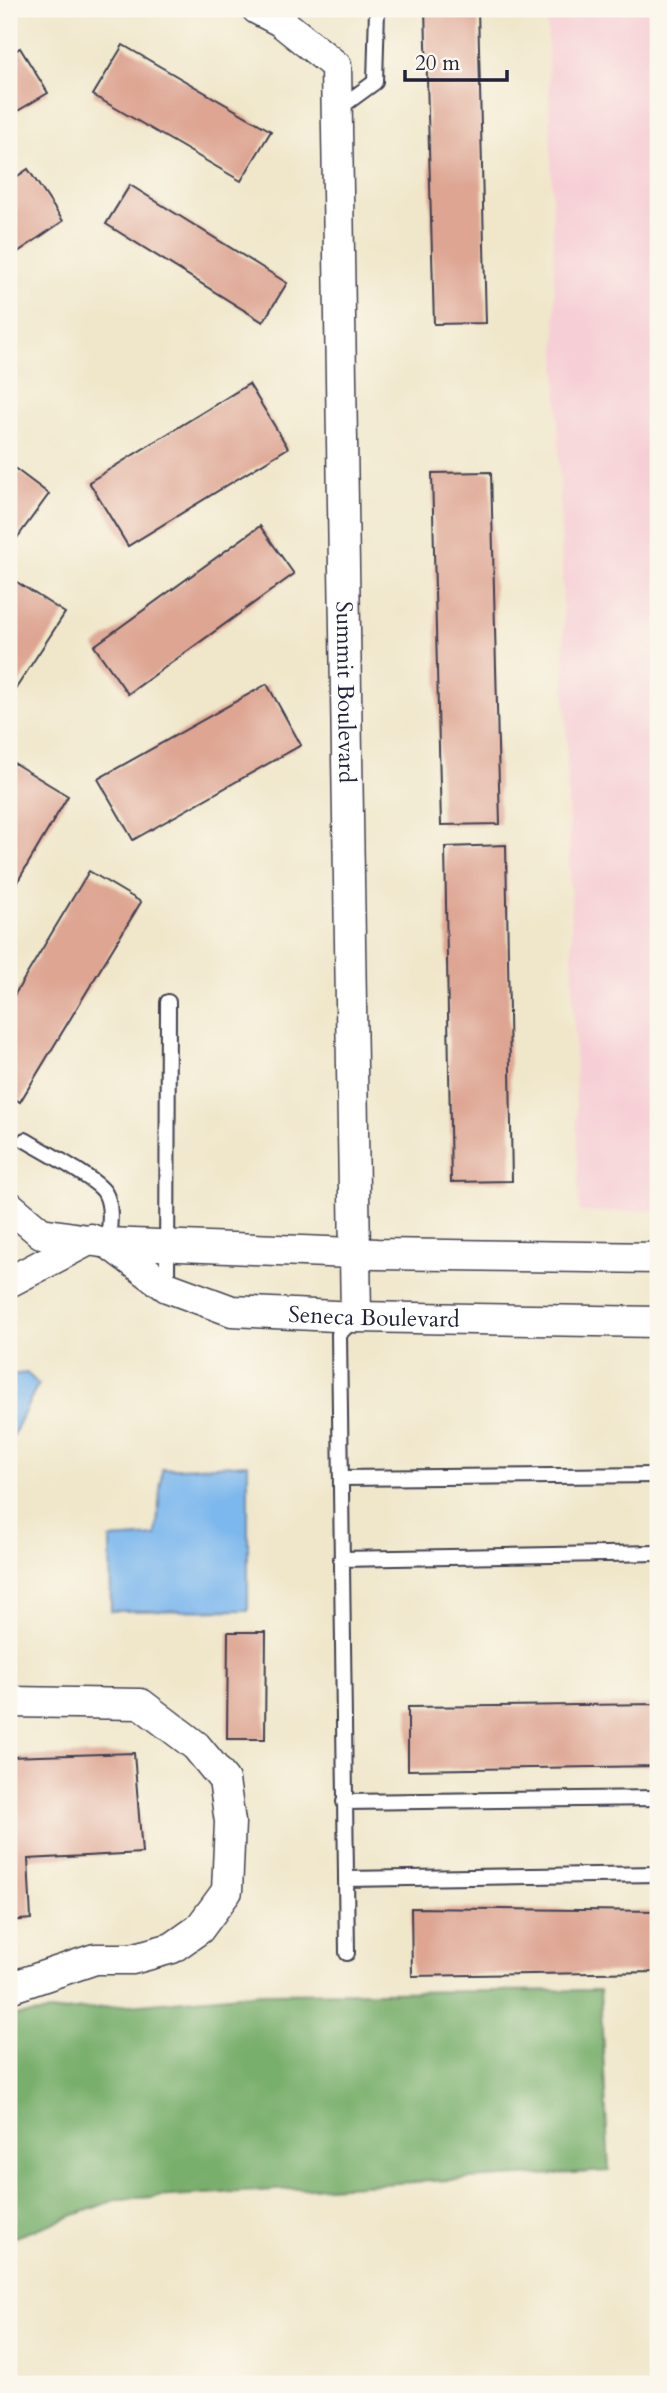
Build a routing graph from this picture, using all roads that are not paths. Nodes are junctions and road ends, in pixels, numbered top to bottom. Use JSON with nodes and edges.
{"nodes":[{"id":1,"x":257,"y":9,"type":"edge"},
{"id":2,"x":377,"y":9,"type":"edge"},
{"id":3,"x":337,"y":110,"type":"junction"},
{"id":4,"x":168,"y":1002,"type":"dead end"},
{"id":5,"x":25,"y":1140,"type":"dead end"},
{"id":6,"x":9,"y":1206,"type":"edge"},
{"id":7,"x":100,"y":1241,"type":"junction"},
{"id":8,"x":167,"y":1246,"type":"junction"},
{"id":9,"x":355,"y":1253,"type":"junction"},
{"id":10,"x":658,"y":1258,"type":"edge"},
{"id":11,"x":9,"y":1282,"type":"edge"},
{"id":12,"x":167,"y":1287,"type":"junction"},
{"id":13,"x":356,"y":1317,"type":"junction"},
{"id":14,"x":658,"y":1322,"type":"edge"},
{"id":15,"x":658,"y":1475,"type":"edge"},
{"id":16,"x":341,"y":1478,"type":"junction"},
{"id":17,"x":658,"y":1553,"type":"edge"},
{"id":18,"x":341,"y":1559,"type":"junction"},
{"id":19,"x":9,"y":1702,"type":"edge"},
{"id":20,"x":658,"y":1798,"type":"edge"},
{"id":21,"x":344,"y":1802,"type":"junction"},
{"id":22,"x":658,"y":1874,"type":"edge"},
{"id":23,"x":346,"y":1879,"type":"junction"},
{"id":24,"x":346,"y":1952,"type":"dead end"},
{"id":25,"x":9,"y":1988,"type":"edge"}],
"edges":[{"from":1,"to":3,"type":"street","name":"Summit Boulevard"},
{"from":2,"to":3,"type":"lane"},
{"from":3,"to":9,"type":"street","name":"Summit Boulevard"},
{"from":4,"to":8,"type":"lane"},
{"from":5,"to":7,"type":"lane"},
{"from":6,"to":7,"type":"street","name":"Seneca Boulevard"},
{"from":7,"to":8,"type":"street","name":"Seneca Boulevard"},
{"from":7,"to":11,"type":"street"},
{"from":7,"to":12,"type":"street","name":"Seneca Boulevard"},
{"from":8,"to":9,"type":"street","name":"Seneca Boulevard"},
{"from":8,"to":12,"type":"lane"},
{"from":9,"to":10,"type":"street","name":"Seneca Boulevard"},
{"from":9,"to":13,"type":"street","name":"Summit Boulevard"},
{"from":12,"to":13,"type":"street","name":"Seneca Boulevard"},
{"from":13,"to":14,"type":"street","name":"Seneca Boulevard"},
{"from":13,"to":16,"type":"lane"},
{"from":15,"to":16,"type":"lane"},
{"from":16,"to":18,"type":"lane"},
{"from":17,"to":18,"type":"lane"},
{"from":18,"to":21,"type":"lane"},
{"from":19,"to":25,"type":"street"},
{"from":20,"to":21,"type":"lane"},
{"from":21,"to":23,"type":"lane"},
{"from":22,"to":23,"type":"lane"},
{"from":23,"to":24,"type":"lane"}]}
